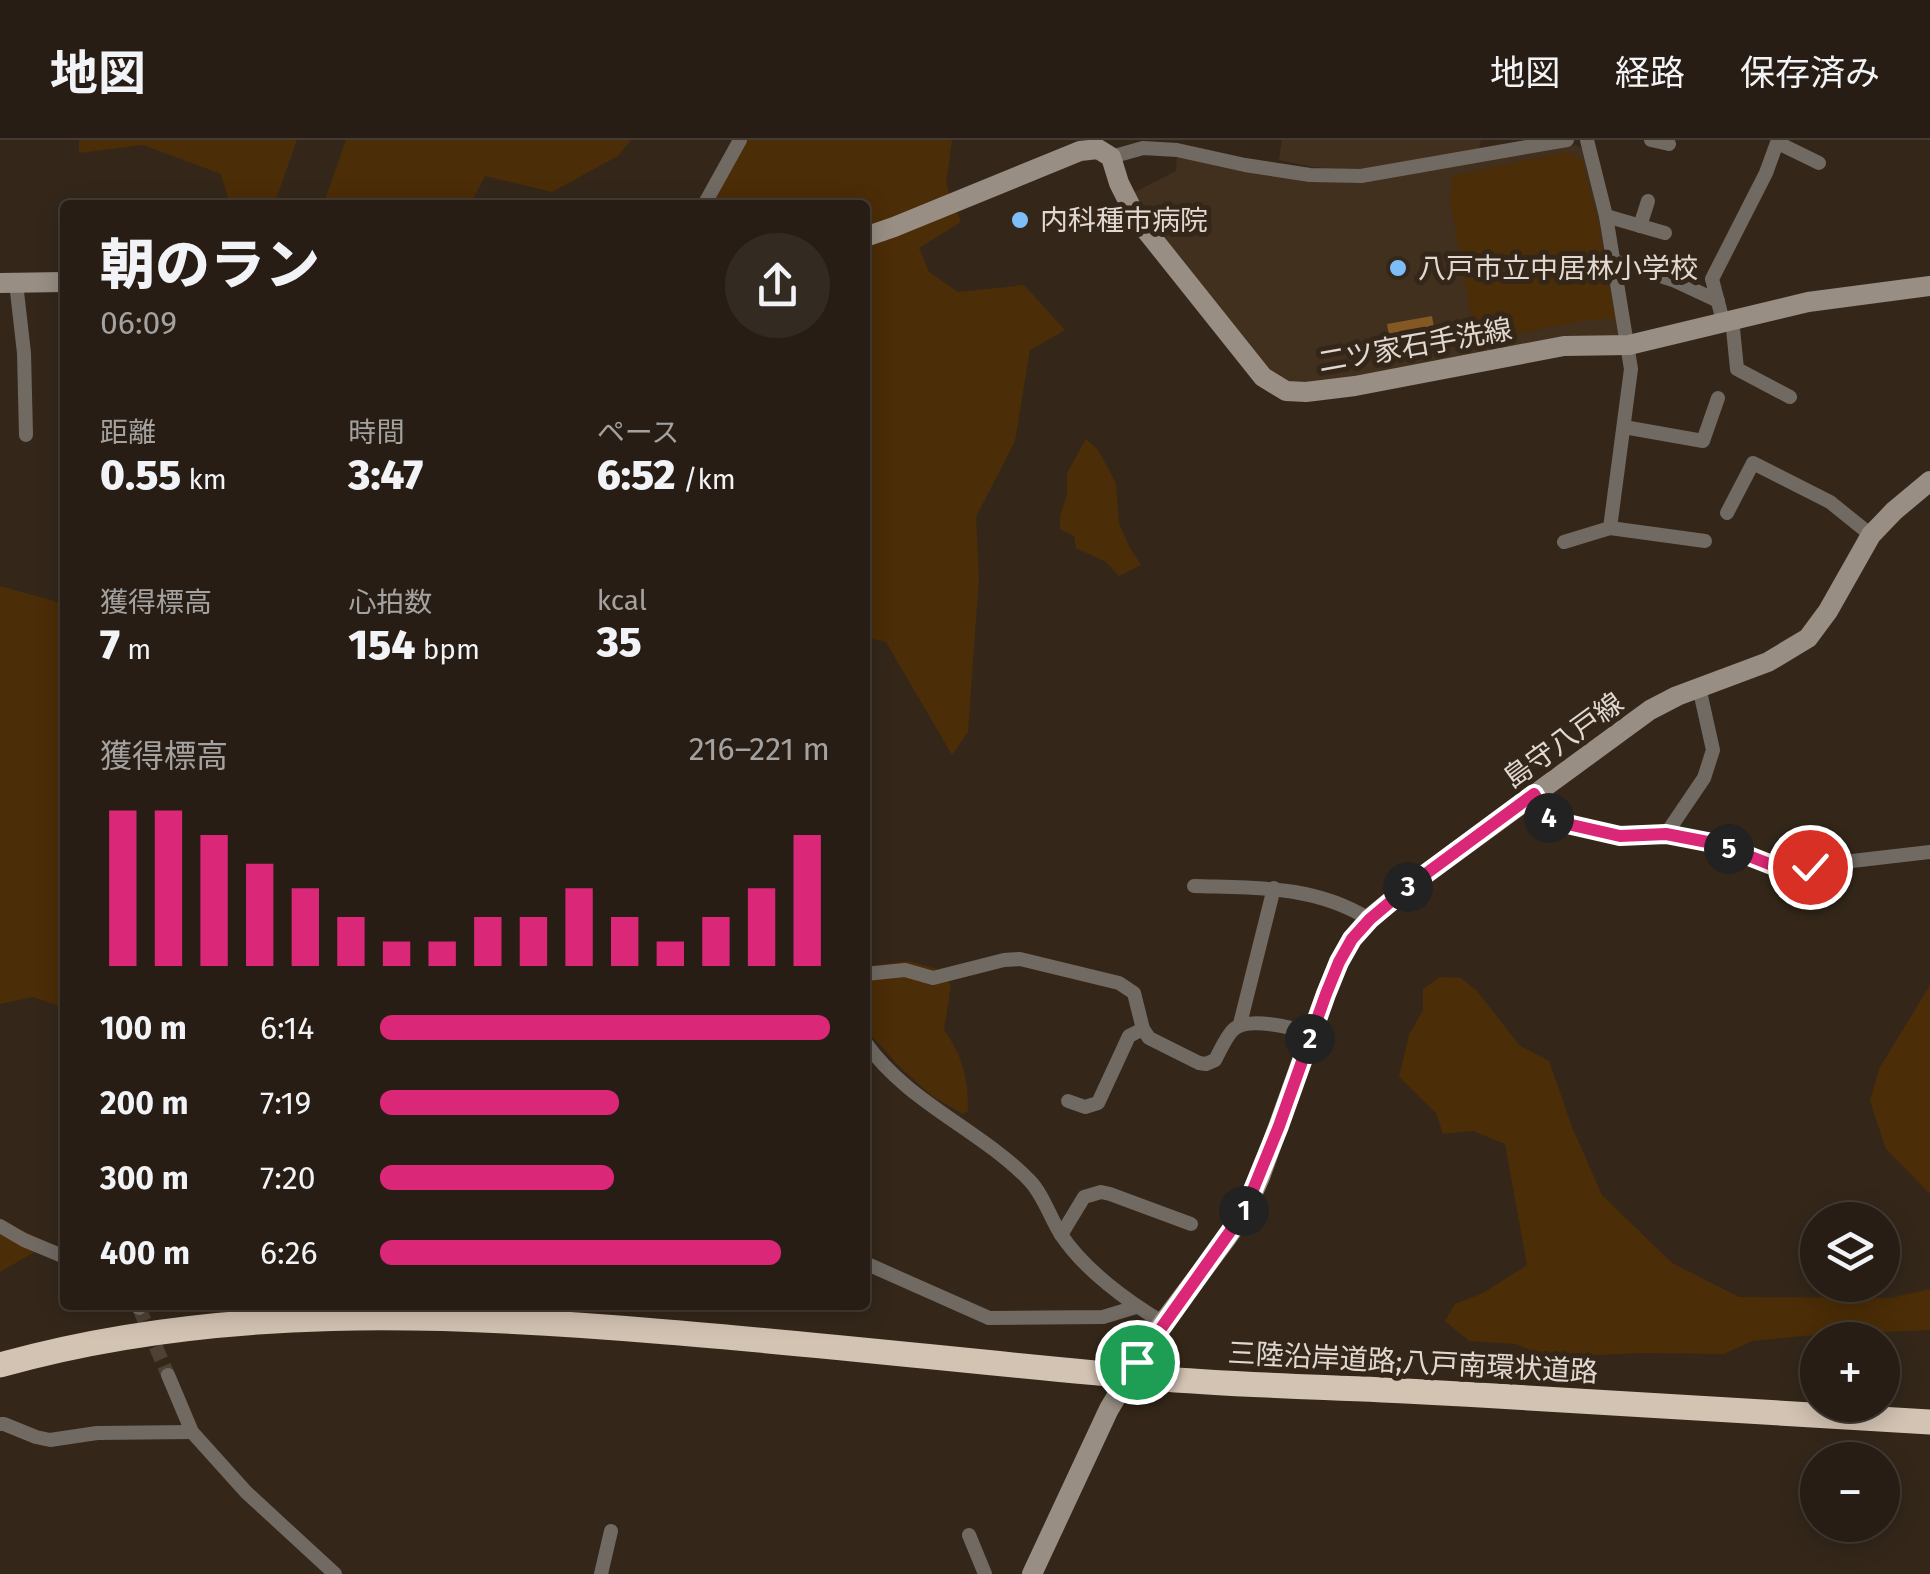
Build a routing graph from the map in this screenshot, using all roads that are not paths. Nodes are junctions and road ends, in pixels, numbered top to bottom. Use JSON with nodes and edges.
{"nodes":[{"id":1,"x":740,"y":140,"type":"edge"},
{"id":2,"x":1567,"y":140,"type":"edge"},
{"id":3,"x":1588,"y":140,"type":"edge"},
{"id":4,"x":1652,"y":140,"type":"edge"},
{"id":5,"x":1778,"y":142,"type":"edge"},
{"id":6,"x":1669,"y":144,"type":"dead end"},
{"id":7,"x":1112,"y":157,"type":"junction"},
{"id":8,"x":1819,"y":163,"type":"dead end"},
{"id":9,"x":707,"y":200,"type":"edge"},
{"id":10,"x":1648,"y":201,"type":"dead end"},
{"id":11,"x":1606,"y":216,"type":"junction"},
{"id":12,"x":1640,"y":226,"type":"junction"},
{"id":13,"x":1666,"y":234,"type":"dead end"},
{"id":14,"x":870,"y":235,"type":"edge"},
{"id":15,"x":1614,"y":261,"type":"junction"},
{"id":16,"x":60,"y":282,"type":"edge"},
{"id":17,"x":8,"y":283,"type":"edge"},
{"id":18,"x":1930,"y":286,"type":"edge"},
{"id":19,"x":1724,"y":314,"type":"junction"},
{"id":20,"x":1629,"y":345,"type":"junction"},
{"id":21,"x":1790,"y":397,"type":"dead end"},
{"id":22,"x":1718,"y":398,"type":"dead end"},
{"id":23,"x":1624,"y":427,"type":"junction"},
{"id":24,"x":26,"y":435,"type":"dead end"},
{"id":25,"x":1929,"y":484,"type":"edge"},
{"id":26,"x":1727,"y":513,"type":"dead end"},
{"id":27,"x":1610,"y":528,"type":"junction"},
{"id":28,"x":1872,"y":535,"type":"junction"},
{"id":29,"x":1705,"y":541,"type":"dead end"},
{"id":30,"x":1564,"y":542,"type":"dead end"},
{"id":31,"x":1700,"y":687,"type":"junction"},
{"id":32,"x":1534,"y":794,"type":"junction"},
{"id":33,"x":1666,"y":834,"type":"junction"},
{"id":34,"x":1930,"y":852,"type":"edge"},
{"id":35,"x":1194,"y":886,"type":"dead end"},
{"id":36,"x":1274,"y":888,"type":"junction"},
{"id":37,"x":1370,"y":919,"type":"junction"},
{"id":38,"x":870,"y":974,"type":"edge"},
{"id":39,"x":1240,"y":1024,"type":"junction"},
{"id":40,"x":1143,"y":1029,"type":"junction"},
{"id":41,"x":1312,"y":1034,"type":"junction"},
{"id":42,"x":870,"y":1049,"type":"edge"},
{"id":43,"x":1068,"y":1102,"type":"dead end"},
{"id":44,"x":1190,"y":1224,"type":"dead end"},
{"id":45,"x":0,"y":1226,"type":"edge"},
{"id":46,"x":1062,"y":1236,"type":"junction"},
{"id":47,"x":60,"y":1255,"type":"edge"},
{"id":48,"x":870,"y":1265,"type":"edge"},
{"id":49,"x":1136,"y":1307,"type":"junction"},
{"id":50,"x":1159,"y":1330,"type":"junction"},
{"id":51,"x":0,"y":1365,"type":"edge"},
{"id":52,"x":168,"y":1375,"type":"tunnel mouth"},
{"id":53,"x":1930,"y":1422,"type":"edge"},
{"id":54,"x":0,"y":1424,"type":"edge"},
{"id":55,"x":192,"y":1432,"type":"junction"},
{"id":56,"x":611,"y":1532,"type":"dead end"},
{"id":57,"x":968,"y":1535,"type":"dead end"},
{"id":58,"x":335,"y":1574,"type":"edge"},
{"id":59,"x":601,"y":1574,"type":"edge"},
{"id":60,"x":986,"y":1574,"type":"edge"},
{"id":61,"x":1032,"y":1574,"type":"edge"}],
"edges":[{"from":1,"to":9,"type":"street"},
{"from":2,"to":7,"type":"street"},
{"from":3,"to":11,"type":"street"},
{"from":4,"to":6,"type":"street"},
{"from":5,"to":8,"type":"street"},
{"from":5,"to":19,"type":"street"},
{"from":7,"to":14,"type":"main road"},
{"from":7,"to":20,"type":"main road","name":"二ツ家石手洗線"},
{"from":10,"to":12,"type":"street"},
{"from":11,"to":12,"type":"street"},
{"from":11,"to":15,"type":"street"},
{"from":12,"to":13,"type":"street"},
{"from":15,"to":19,"type":"street"},
{"from":15,"to":20,"type":"street"},
{"from":16,"to":17,"type":"main road"},
{"from":17,"to":24,"type":"street"},
{"from":18,"to":19,"type":"main road","name":"二ツ家石手洗線"},
{"from":19,"to":20,"type":"main road","name":"二ツ家石手洗線"},
{"from":19,"to":21,"type":"street"},
{"from":20,"to":23,"type":"street"},
{"from":22,"to":23,"type":"street"},
{"from":23,"to":27,"type":"street"},
{"from":25,"to":28,"type":"main road","name":"島守八戸線"},
{"from":26,"to":28,"type":"street"},
{"from":27,"to":29,"type":"street"},
{"from":27,"to":30,"type":"street"},
{"from":28,"to":31,"type":"main road","name":"島守八戸線"},
{"from":31,"to":32,"type":"main road","name":"島守八戸線"},
{"from":31,"to":33,"type":"street"},
{"from":32,"to":33,"type":"street"},
{"from":32,"to":37,"type":"main road","name":"島守八戸線"},
{"from":33,"to":34,"type":"street"},
{"from":35,"to":36,"type":"street"},
{"from":36,"to":37,"type":"street"},
{"from":36,"to":39,"type":"street"},
{"from":37,"to":41,"type":"main road","name":"島守八戸線"},
{"from":38,"to":40,"type":"street"},
{"from":39,"to":40,"type":"street"},
{"from":39,"to":41,"type":"street"},
{"from":40,"to":43,"type":"street"},
{"from":41,"to":50,"type":"main road","name":"島守八戸線"},
{"from":42,"to":46,"type":"street"},
{"from":44,"to":46,"type":"street"},
{"from":45,"to":47,"type":"street"},
{"from":46,"to":49,"type":"street"},
{"from":48,"to":49,"type":"street"},
{"from":49,"to":50,"type":"street"},
{"from":50,"to":61,"type":"main road","name":"島守八戸線"},
{"from":51,"to":53,"type":"highway","name":"三陸沿岸道路;八戸南環状道路"},
{"from":52,"to":55,"type":"street"},
{"from":54,"to":55,"type":"street"},
{"from":55,"to":58,"type":"street"},
{"from":56,"to":59,"type":"street"},
{"from":57,"to":60,"type":"street"}]}
